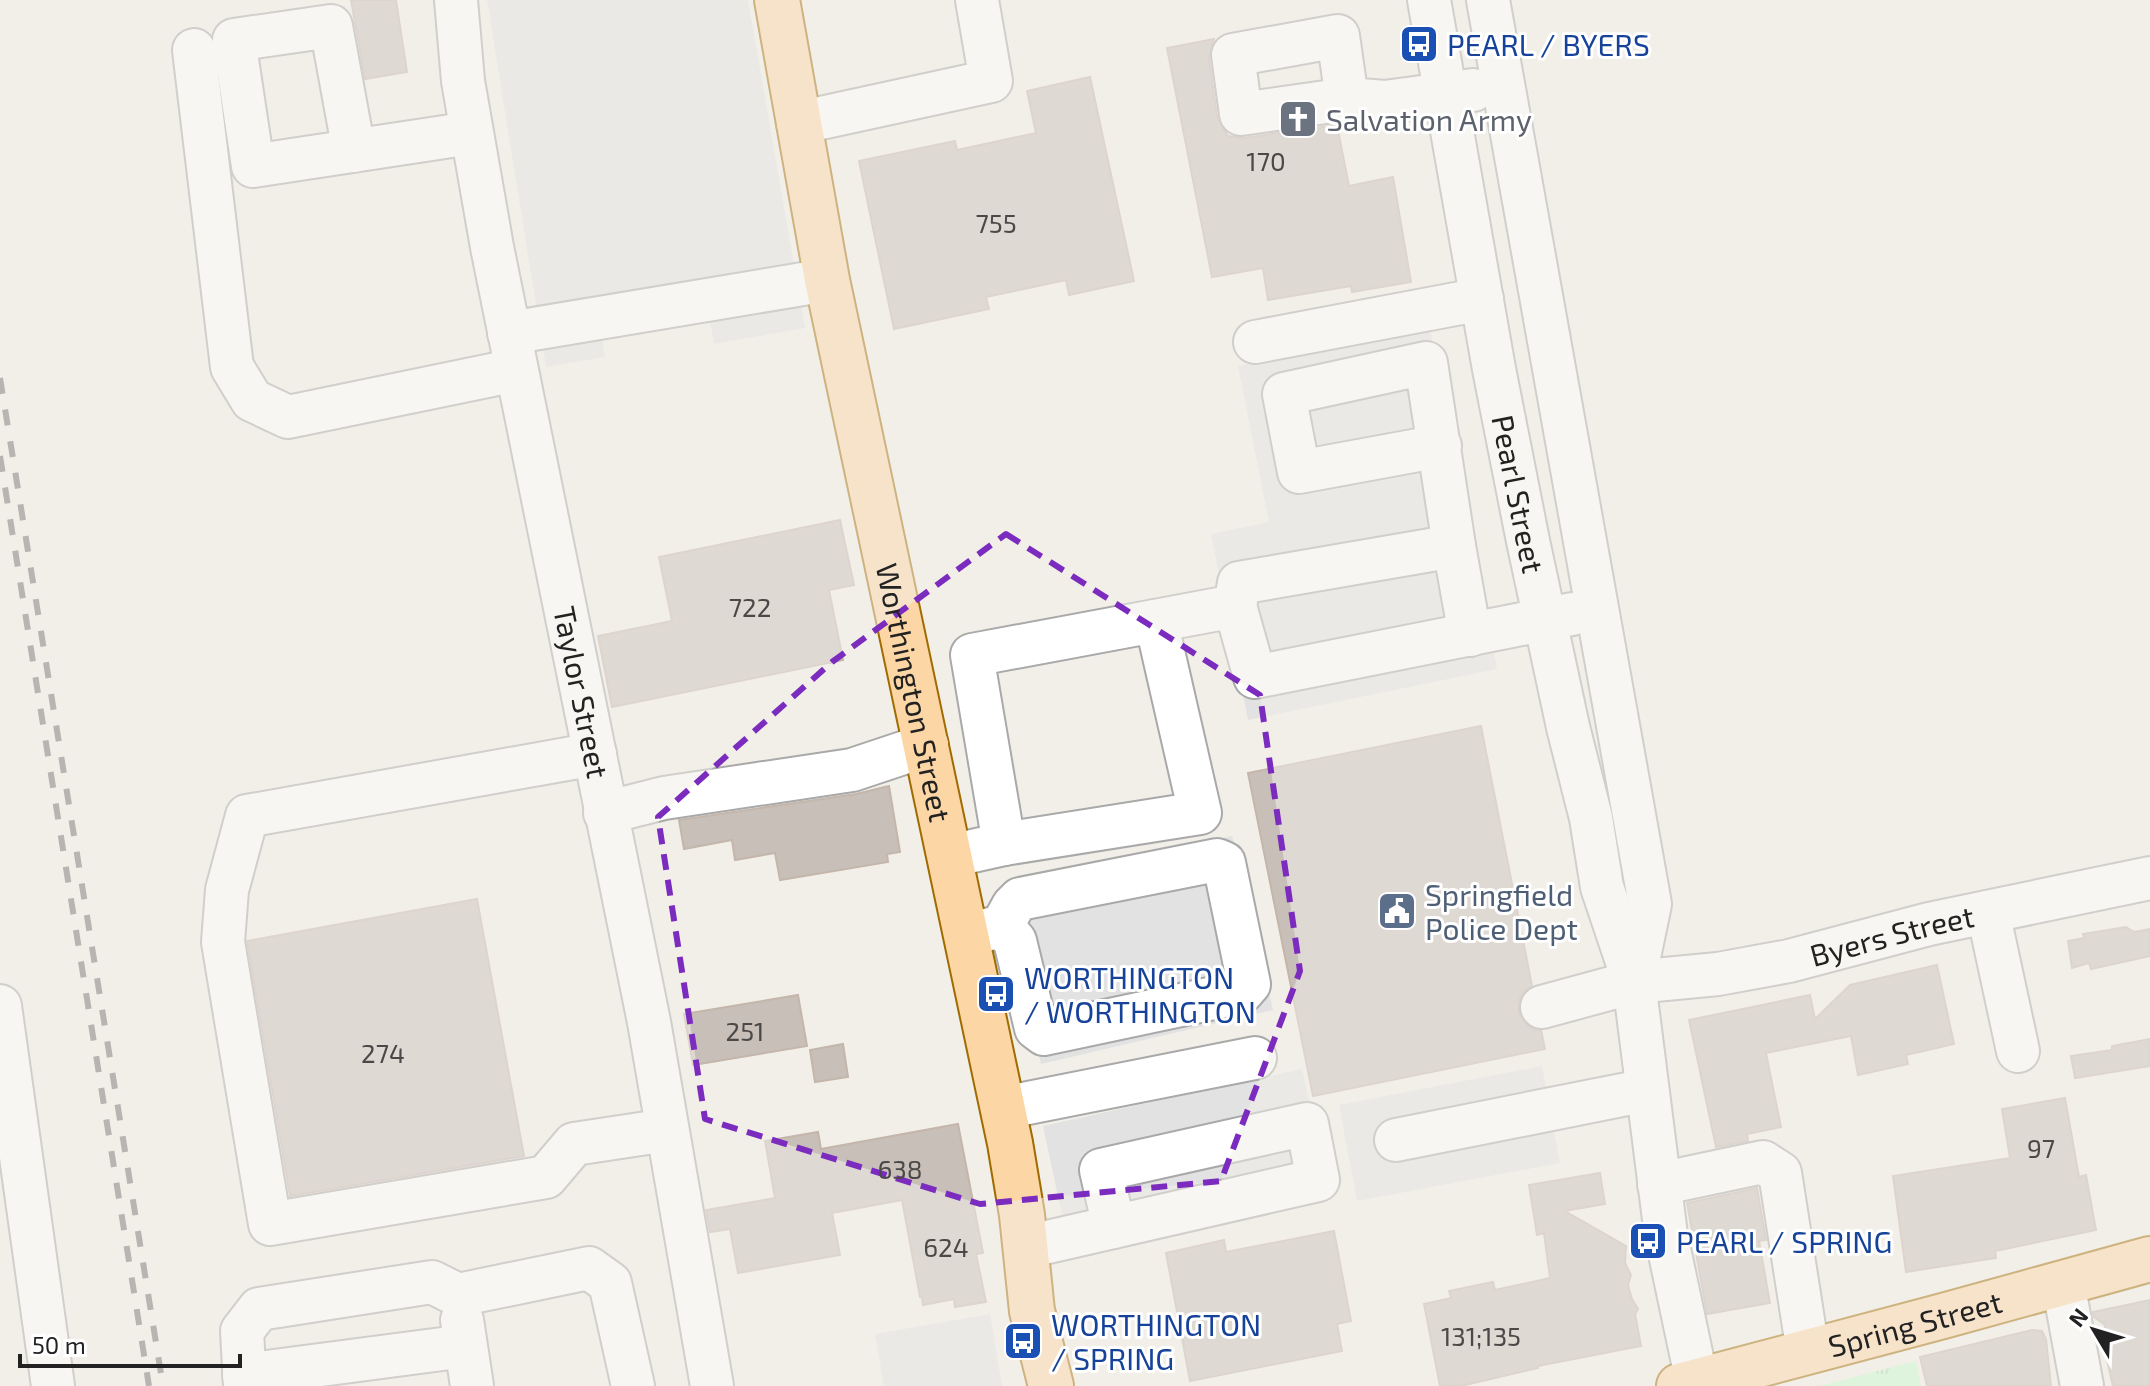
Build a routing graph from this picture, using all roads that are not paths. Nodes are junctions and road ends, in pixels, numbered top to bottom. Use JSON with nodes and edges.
{"nodes":[{"id":1,"x":456,"y":0,"type":"edge"},
{"id":2,"x":777,"y":0,"type":"edge"},
{"id":3,"x":977,"y":0,"type":"edge"},
{"id":4,"x":1429,"y":0,"type":"edge"},
{"id":5,"x":1488,"y":0,"type":"edge"},
{"id":6,"x":194,"y":50,"type":"dead end"},
{"id":7,"x":1501,"y":85,"type":"junction"},
{"id":8,"x":1447,"y":95,"type":"junction"},
{"id":9,"x":1347,"y":99,"type":"dead end"},
{"id":10,"x":798,"y":123,"type":"junction"},
{"id":11,"x":471,"y":133,"type":"junction"},
{"id":12,"x":354,"y":151,"type":"dead end"},
{"id":13,"x":827,"y":280,"type":"junction"},
{"id":14,"x":1482,"y":299,"type":"junction"},
{"id":15,"x":1255,"y":342,"type":"dead end"},
{"id":16,"x":512,"y":351,"type":"junction"},
{"id":17,"x":1440,"y":446,"type":"dead end"},
{"id":18,"x":1454,"y":546,"type":"junction"},
{"id":19,"x":1235,"y":606,"type":"junction"},
{"id":20,"x":1597,"y":609,"type":"junction"},
{"id":21,"x":1545,"y":620,"type":"junction"},
{"id":22,"x":1156,"y":621,"type":"junction"},
{"id":23,"x":1470,"y":635,"type":"junction"},
{"id":24,"x":927,"y":745,"type":"junction"},
{"id":25,"x":595,"y":754,"type":"junction"},
{"id":26,"x":605,"y":813,"type":"junction"},
{"id":27,"x":1004,"y":844,"type":"junction"},
{"id":28,"x":950,"y":856,"type":"junction"},
{"id":29,"x":2150,"y":878,"type":"edge"},
{"id":30,"x":1988,"y":912,"type":"junction"},
{"id":31,"x":984,"y":930,"type":"junction"},
{"id":32,"x":1634,"y":982,"type":"junction"},
{"id":33,"x":0,"y":1006,"type":"edge"},
{"id":34,"x":1542,"y":1007,"type":"dead end"},
{"id":35,"x":2018,"y":1051,"type":"dead end"},
{"id":36,"x":1255,"y":1058,"type":"dead end"},
{"id":37,"x":1647,"y":1090,"type":"junction"},
{"id":38,"x":1003,"y":1108,"type":"junction"},
{"id":39,"x":667,"y":1130,"type":"junction"},
{"id":40,"x":1396,"y":1140,"type":"dead end"},
{"id":41,"x":1659,"y":1184,"type":"junction"},
{"id":42,"x":1114,"y":1227,"type":"junction"},
{"id":43,"x":1026,"y":1247,"type":"junction"},
{"id":44,"x":2150,"y":1259,"type":"edge"},
{"id":45,"x":2063,"y":1283,"type":"junction"},
{"id":46,"x":458,"y":1295,"type":"junction"},
{"id":47,"x":1808,"y":1352,"type":"junction"},
{"id":48,"x":468,"y":1366,"type":"edge"},
{"id":49,"x":244,"y":1380,"type":"edge"},
{"id":50,"x":1692,"y":1384,"type":"edge"},
{"id":51,"x":53,"y":1386,"type":"edge"},
{"id":52,"x":633,"y":1386,"type":"edge"},
{"id":53,"x":712,"y":1386,"type":"edge"},
{"id":54,"x":1051,"y":1386,"type":"edge"},
{"id":55,"x":2082,"y":1386,"type":"edge"}],
"edges":[{"from":1,"to":11,"type":"street","name":"Taylor Street"},
{"from":2,"to":10,"type":"main road","name":"Worthington Street"},
{"from":3,"to":10,"type":"street"},
{"from":4,"to":8,"type":"street","name":"Pearl Street"},
{"from":5,"to":7,"type":"street","name":"Pearl Street"},
{"from":6,"to":16,"type":"street"},
{"from":7,"to":8,"type":"street"},
{"from":7,"to":20,"type":"street","name":"Pearl Street"},
{"from":8,"to":9,"type":"street"},
{"from":8,"to":14,"type":"street","name":"Pearl Street"},
{"from":10,"to":13,"type":"main road","name":"Worthington Street"},
{"from":11,"to":12,"type":"street"},
{"from":11,"to":16,"type":"street","name":"Taylor Street"},
{"from":13,"to":16,"type":"street"},
{"from":13,"to":24,"type":"main road","name":"Worthington Street"},
{"from":14,"to":15,"type":"street"},
{"from":14,"to":21,"type":"street","name":"Pearl Street"},
{"from":16,"to":25,"type":"street","name":"Taylor Street"},
{"from":17,"to":18,"type":"street"},
{"from":18,"to":19,"type":"street"},
{"from":18,"to":23,"type":"street"},
{"from":19,"to":22,"type":"street"},
{"from":19,"to":23,"type":"street"},
{"from":20,"to":21,"type":"street"},
{"from":20,"to":32,"type":"street","name":"Pearl Street"},
{"from":21,"to":23,"type":"street"},
{"from":21,"to":32,"type":"street","name":"Pearl Street"},
{"from":22,"to":27,"type":"street"},
{"from":22,"to":27,"type":"street"},
{"from":24,"to":26,"type":"street"},
{"from":24,"to":28,"type":"main road","name":"Worthington Street"},
{"from":25,"to":26,"type":"street","name":"Taylor Street"},
{"from":25,"to":39,"type":"street"},
{"from":26,"to":39,"type":"street","name":"Taylor Street"},
{"from":27,"to":28,"type":"street"},
{"from":28,"to":31,"type":"main road","name":"Worthington Street"},
{"from":29,"to":30,"type":"street","name":"Byers Street"},
{"from":30,"to":32,"type":"street","name":"Byers Street"},
{"from":30,"to":35,"type":"street"},
{"from":31,"to":31,"type":"street"},
{"from":31,"to":38,"type":"main road","name":"Worthington Street"},
{"from":32,"to":34,"type":"street","name":"Byers Street"},
{"from":32,"to":37,"type":"street","name":"Pearl Street"},
{"from":33,"to":51,"type":"street"},
{"from":36,"to":38,"type":"street"},
{"from":37,"to":40,"type":"street"},
{"from":37,"to":41,"type":"street","name":"Pearl Street"},
{"from":38,"to":43,"type":"main road","name":"Worthington Street"},
{"from":39,"to":53,"type":"street","name":"Taylor Street"},
{"from":41,"to":47,"type":"street"},
{"from":41,"to":50,"type":"street","name":"Pearl Street"},
{"from":42,"to":42,"type":"street"},
{"from":42,"to":43,"type":"street"},
{"from":43,"to":54,"type":"main road","name":"Worthington Street"},
{"from":44,"to":45,"type":"main road","name":"Spring Street"},
{"from":45,"to":47,"type":"main road","name":"Spring Street"},
{"from":45,"to":55,"type":"street"},
{"from":46,"to":48,"type":"street"},
{"from":46,"to":49,"type":"street"},
{"from":46,"to":52,"type":"street"},
{"from":47,"to":50,"type":"main road","name":"Spring Street"},
{"from":48,"to":49,"type":"street"}]}
